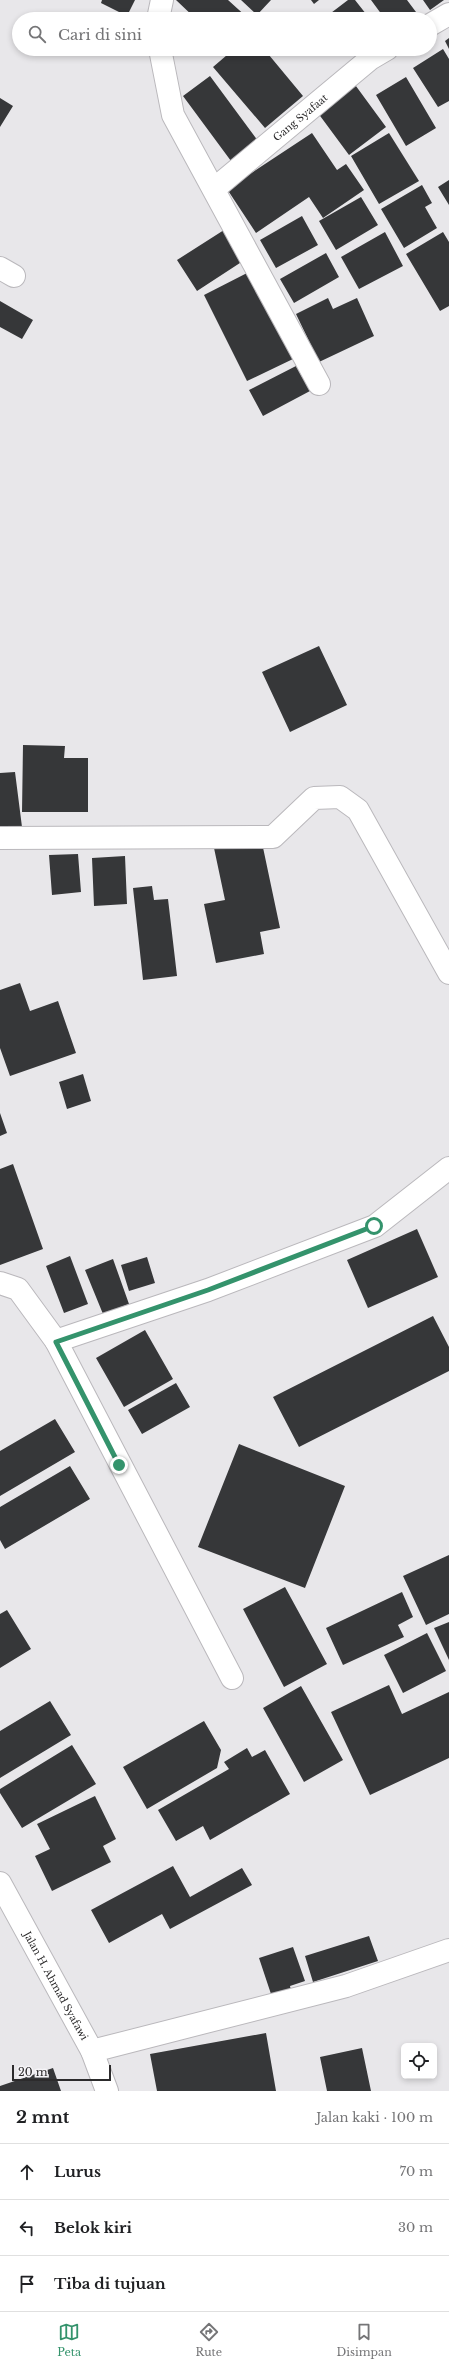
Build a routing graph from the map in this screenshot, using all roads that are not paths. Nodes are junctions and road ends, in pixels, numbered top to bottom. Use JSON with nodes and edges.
{"nodes":[{"id":1,"x":162,"y":0,"type":"edge"},
{"id":2,"x":159,"y":12,"type":"edge"},
{"id":3,"x":449,"y":14,"type":"edge"},
{"id":4,"x":437,"y":21,"type":"edge"},
{"id":5,"x":161,"y":56,"type":"edge"},
{"id":6,"x":375,"y":56,"type":"edge"},
{"id":7,"x":214,"y":189,"type":"junction"},
{"id":8,"x":319,"y":384,"type":"dead end"},
{"id":9,"x":0,"y":838,"type":"edge"},
{"id":10,"x":449,"y":973,"type":"edge"},
{"id":11,"x":449,"y":1168,"type":"edge"},
{"id":12,"x":0,"y":1282,"type":"edge"},
{"id":13,"x":56,"y":1342,"type":"junction"},
{"id":14,"x":232,"y":1678,"type":"dead end"},
{"id":15,"x":0,"y":1882,"type":"edge"},
{"id":16,"x":449,"y":1950,"type":"edge"},
{"id":17,"x":92,"y":2051,"type":"junction"},
{"id":18,"x":107,"y":2091,"type":"edge"}],
"edges":[{"from":1,"to":2,"type":"street"},
{"from":3,"to":4,"type":"street"},
{"from":5,"to":7,"type":"street"},
{"from":6,"to":7,"type":"street","name":"Gang Syafaat"},
{"from":7,"to":8,"type":"street"},
{"from":9,"to":10,"type":"street"},
{"from":11,"to":13,"type":"street"},
{"from":12,"to":13,"type":"street"},
{"from":13,"to":14,"type":"street"},
{"from":15,"to":17,"type":"street","name":"Jalan H. Ahmad Syafawi"},
{"from":16,"to":17,"type":"street"},
{"from":17,"to":18,"type":"street","name":"Jalan H. Ahmad Syafawi"}]}
